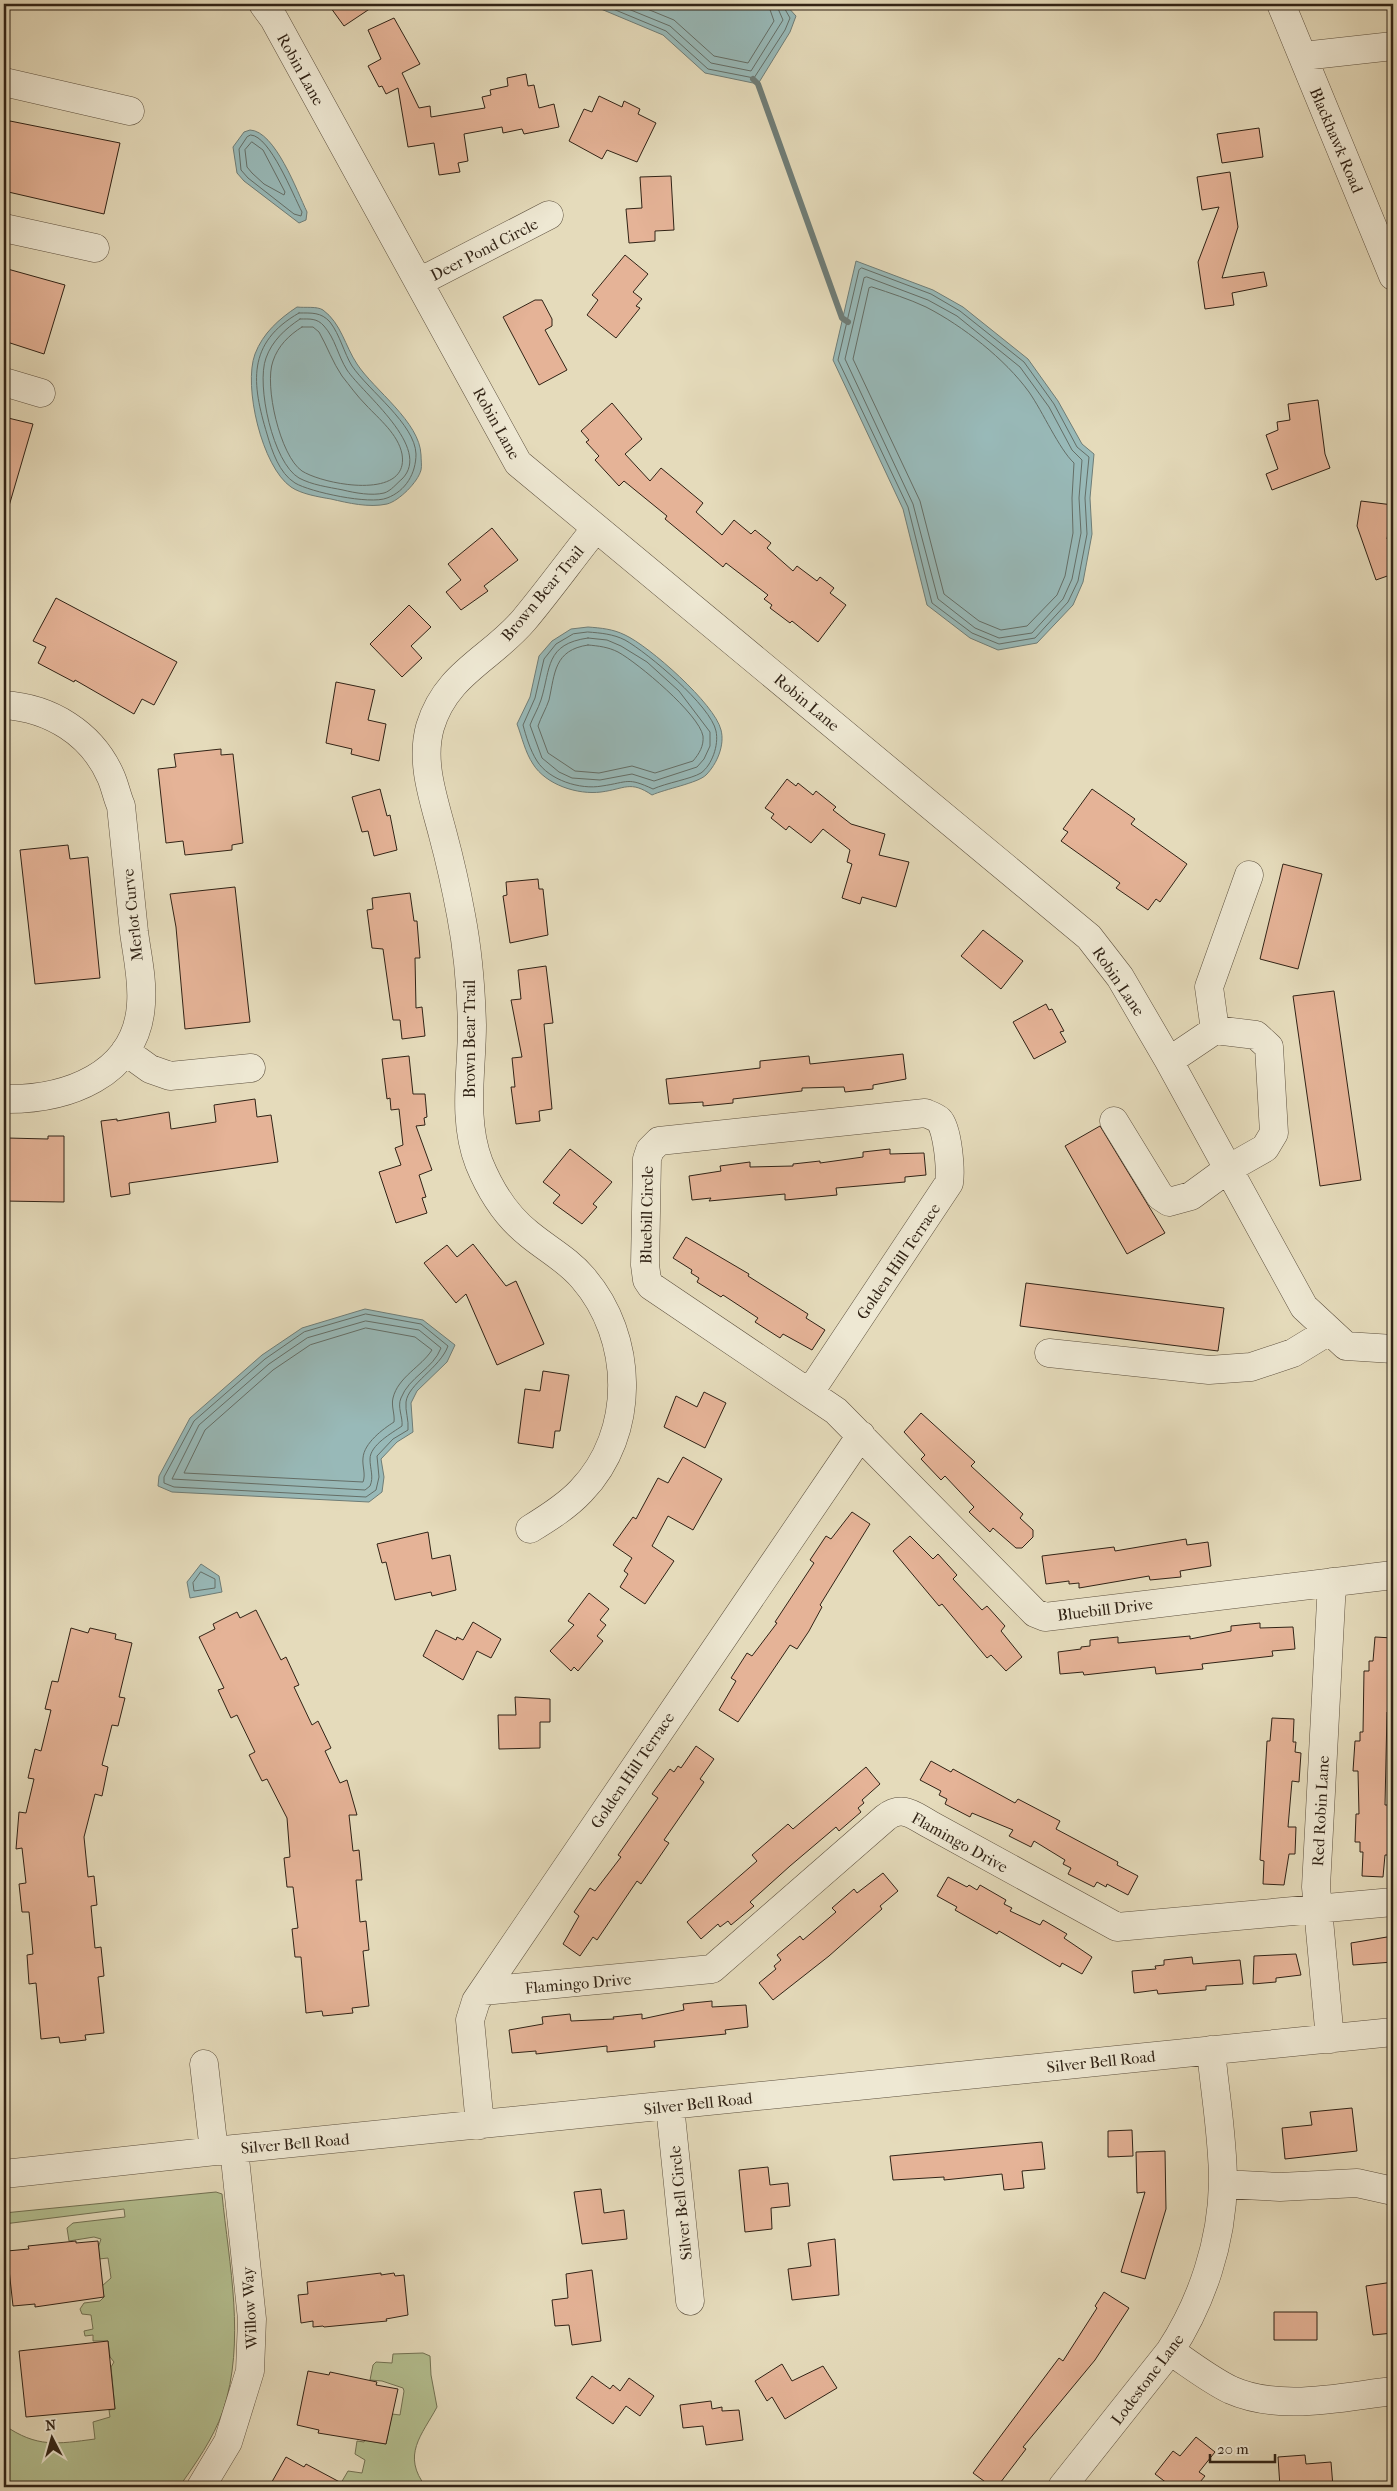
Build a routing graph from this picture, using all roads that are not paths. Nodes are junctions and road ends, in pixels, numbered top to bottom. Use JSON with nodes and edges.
{"nodes":[{"id":1,"x":263,"y":4,"type":"edge"},
{"id":2,"x":1281,"y":4,"type":"edge"},
{"id":3,"x":1393,"y":46,"type":"edge"},
{"id":4,"x":1303,"y":56,"type":"junction"},
{"id":5,"x":4,"y":82,"type":"edge"},
{"id":6,"x":130,"y":111,"type":"dead end"},
{"id":7,"x":549,"y":215,"type":"dead end"},
{"id":8,"x":4,"y":228,"type":"edge"},
{"id":9,"x":95,"y":248,"type":"dead end"},
{"id":10,"x":1393,"y":276,"type":"edge"},
{"id":11,"x":419,"y":282,"type":"junction"},
{"id":12,"x":4,"y":382,"type":"edge"},
{"id":13,"x":40,"y":393,"type":"dead end"},
{"id":14,"x":596,"y":528,"type":"junction"},
{"id":15,"x":4,"y":705,"type":"edge"},
{"id":16,"x":1249,"y":875,"type":"dead end"},
{"id":17,"x":1215,"y":1030,"type":"junction"},
{"id":18,"x":125,"y":1052,"type":"junction"},
{"id":19,"x":1170,"y":1061,"type":"junction"},
{"id":20,"x":251,"y":1068,"type":"dead end"},
{"id":21,"x":4,"y":1099,"type":"edge"},
{"id":22,"x":939,"y":1120,"type":"joint"},
{"id":23,"x":1114,"y":1121,"type":"dead end"},
{"id":24,"x":1228,"y":1169,"type":"junction"},
{"id":25,"x":1329,"y":1331,"type":"junction"},
{"id":26,"x":1393,"y":1349,"type":"edge"},
{"id":27,"x":1049,"y":1353,"type":"dead end"},
{"id":28,"x":810,"y":1392,"type":"junction"},
{"id":29,"x":861,"y":1435,"type":"junction"},
{"id":30,"x":530,"y":1529,"type":"dead end"},
{"id":31,"x":1393,"y":1575,"type":"edge"},
{"id":32,"x":1332,"y":1582,"type":"junction"},
{"id":33,"x":1393,"y":1902,"type":"edge"},
{"id":34,"x":1318,"y":1910,"type":"junction"},
{"id":35,"x":482,"y":1991,"type":"junction"},
{"id":36,"x":1393,"y":2032,"type":"edge"},
{"id":37,"x":1330,"y":2038,"type":"junction"},
{"id":38,"x":1211,"y":2050,"type":"junction"},
{"id":39,"x":204,"y":2064,"type":"dead end"},
{"id":40,"x":670,"y":2106,"type":"junction"},
{"id":41,"x":480,"y":2125,"type":"junction"},
{"id":42,"x":224,"y":2150,"type":"junction"},
{"id":43,"x":4,"y":2174,"type":"edge"},
{"id":44,"x":1222,"y":2184,"type":"junction"},
{"id":45,"x":1393,"y":2191,"type":"edge"},
{"id":46,"x":690,"y":2301,"type":"dead end"},
{"id":47,"x":1170,"y":2351,"type":"junction"},
{"id":48,"x":1393,"y":2391,"type":"edge"},
{"id":49,"x":201,"y":2487,"type":"edge"},
{"id":50,"x":1062,"y":2487,"type":"edge"}],
"edges":[{"from":1,"to":11,"type":"street","name":"Robin Lane"},
{"from":2,"to":4,"type":"street","name":"Blackhawk Road"},
{"from":3,"to":4,"type":"street"},
{"from":4,"to":10,"type":"street","name":"Blackhawk Road"},
{"from":5,"to":6,"type":"street"},
{"from":7,"to":11,"type":"street","name":"Deer Pond Circle"},
{"from":8,"to":9,"type":"street"},
{"from":11,"to":14,"type":"street","name":"Robin Lane"},
{"from":12,"to":13,"type":"street"},
{"from":14,"to":19,"type":"street","name":"Robin Lane"},
{"from":14,"to":30,"type":"street","name":"Brown Bear Trail"},
{"from":15,"to":18,"type":"street","name":"Merlot Curve"},
{"from":16,"to":17,"type":"street"},
{"from":17,"to":19,"type":"street"},
{"from":17,"to":24,"type":"street"},
{"from":18,"to":20,"type":"street"},
{"from":18,"to":21,"type":"street","name":"Merlot Curve"},
{"from":19,"to":24,"type":"street","name":"Robin Lane"},
{"from":22,"to":28,"type":"street","name":"Golden Hill Terrace"},
{"from":22,"to":28,"type":"street","name":"Bluebill Circle"},
{"from":23,"to":24,"type":"street"},
{"from":24,"to":25,"type":"street","name":"Robin Lane"},
{"from":25,"to":26,"type":"street","name":"Robin Lane"},
{"from":25,"to":27,"type":"street"},
{"from":28,"to":29,"type":"street","name":"Bluebill Circle"},
{"from":29,"to":32,"type":"street","name":"Bluebill Drive"},
{"from":29,"to":35,"type":"street","name":"Golden Hill Terrace"},
{"from":31,"to":32,"type":"street","name":"Bluebill Drive"},
{"from":32,"to":34,"type":"street","name":"Red Robin Lane"},
{"from":33,"to":34,"type":"street","name":"Flamingo Drive"},
{"from":34,"to":35,"type":"street","name":"Flamingo Drive"},
{"from":34,"to":37,"type":"street","name":"Red Robin Lane"},
{"from":35,"to":41,"type":"street","name":"Golden Hill Terrace"},
{"from":36,"to":37,"type":"street","name":"Silver Bell Road"},
{"from":37,"to":38,"type":"street","name":"Silver Bell Road"},
{"from":38,"to":40,"type":"street","name":"Silver Bell Road"},
{"from":38,"to":44,"type":"street","name":"Lodestone Lane"},
{"from":39,"to":42,"type":"street","name":"Willow Way"},
{"from":40,"to":41,"type":"street","name":"Silver Bell Road"},
{"from":40,"to":46,"type":"street","name":"Silver Bell Circle"},
{"from":41,"to":42,"type":"street","name":"Silver Bell Road"},
{"from":42,"to":43,"type":"street","name":"Silver Bell Road"},
{"from":42,"to":49,"type":"street","name":"Willow Way"},
{"from":44,"to":45,"type":"street"},
{"from":44,"to":47,"type":"street","name":"Lodestone Lane"},
{"from":47,"to":48,"type":"street"},
{"from":47,"to":50,"type":"street","name":"Lodestone Lane"}]}
